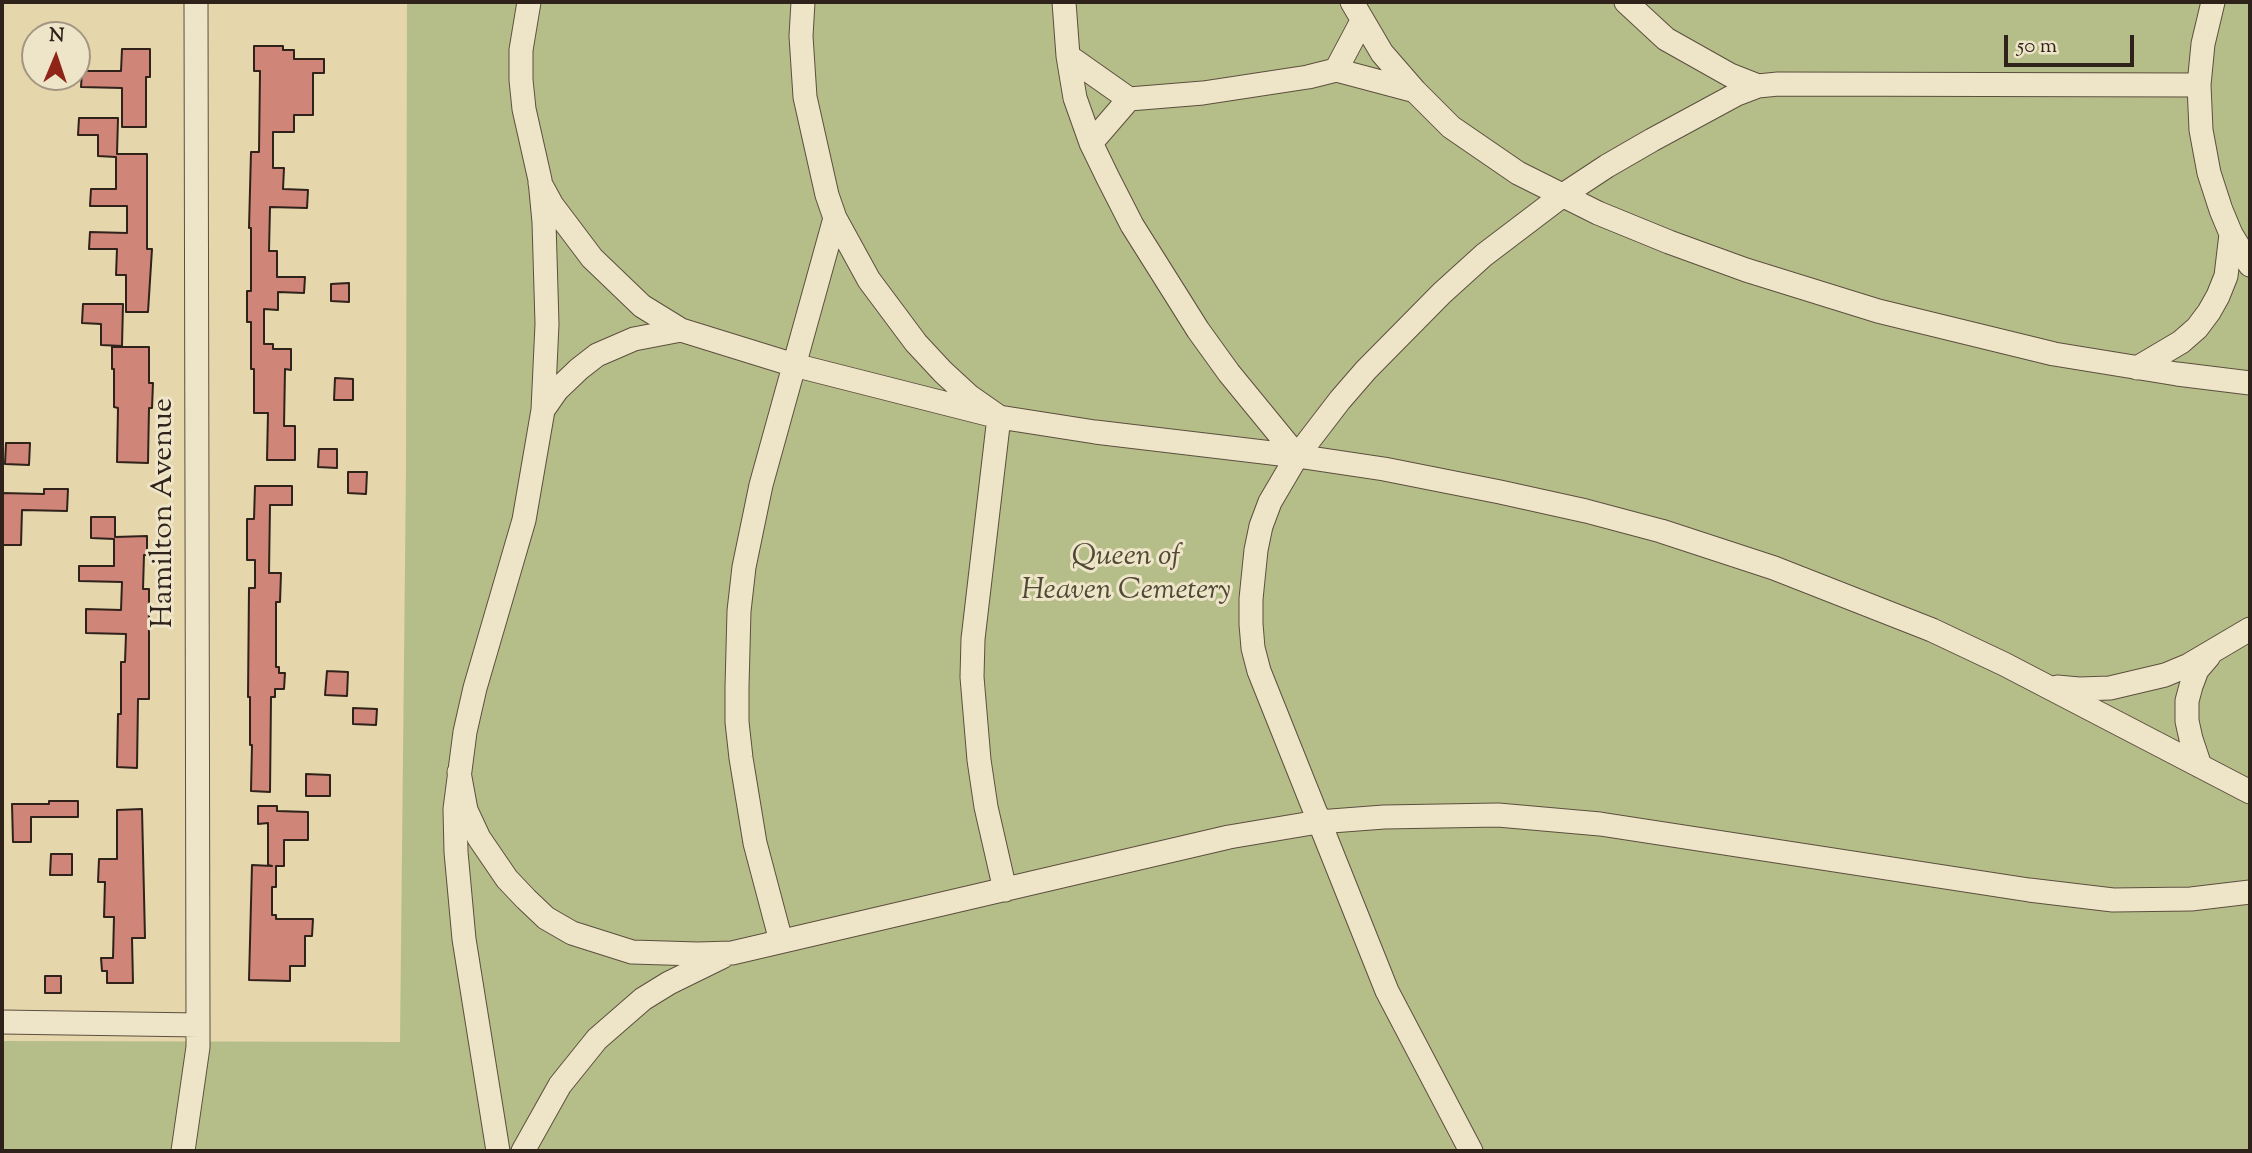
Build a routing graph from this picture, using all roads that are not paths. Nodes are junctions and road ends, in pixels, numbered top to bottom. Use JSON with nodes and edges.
{"nodes":[{"id":1,"x":196,"y":2,"type":"edge"},
{"id":2,"x":529,"y":2,"type":"edge"},
{"id":3,"x":803,"y":2,"type":"edge"},
{"id":4,"x":1064,"y":2,"type":"edge"},
{"id":5,"x":1626,"y":2,"type":"edge"},
{"id":6,"x":2213,"y":2,"type":"edge"},
{"id":7,"x":1357,"y":11,"type":"edge"},
{"id":8,"x":1068,"y":56,"type":"junction"},
{"id":9,"x":1335,"y":70,"type":"junction"},
{"id":10,"x":2199,"y":85,"type":"junction"},
{"id":11,"x":1758,"y":86,"type":"junction"},
{"id":12,"x":1415,"y":90,"type":"junction"},
{"id":13,"x":1129,"y":99,"type":"junction"},
{"id":14,"x":1091,"y":143,"type":"junction"},
{"id":15,"x":541,"y":183,"type":"junction"},
{"id":16,"x":1563,"y":195,"type":"junction"},
{"id":17,"x":835,"y":218,"type":"junction"},
{"id":18,"x":2231,"y":234,"type":"junction"},
{"id":19,"x":2250,"y":265,"type":"edge"},
{"id":20,"x":681,"y":330,"type":"junction"},
{"id":21,"x":794,"y":365,"type":"junction"},
{"id":22,"x":2137,"y":368,"type":"junction"},
{"id":23,"x":2250,"y":383,"type":"edge"},
{"id":24,"x":543,"y":410,"type":"junction"},
{"id":25,"x":999,"y":417,"type":"junction"},
{"id":26,"x":1297,"y":456,"type":"junction"},
{"id":27,"x":2250,"y":629,"type":"edge"},
{"id":28,"x":2211,"y":653,"type":"junction"},
{"id":29,"x":2044,"y":685,"type":"junction"},
{"id":30,"x":2200,"y":766,"type":"junction"},
{"id":31,"x":458,"y":772,"type":"junction"},
{"id":32,"x":2250,"y":792,"type":"edge"},
{"id":33,"x":1318,"y":822,"type":"junction"},
{"id":34,"x":1005,"y":890,"type":"junction"},
{"id":35,"x":2250,"y":892,"type":"edge"},
{"id":36,"x":781,"y":941,"type":"junction"},
{"id":37,"x":732,"y":953,"type":"junction"},
{"id":38,"x":2,"y":1022,"type":"edge"},
{"id":39,"x":198,"y":1025,"type":"junction"},
{"id":40,"x":183,"y":1151,"type":"edge"},
{"id":41,"x":498,"y":1151,"type":"edge"},
{"id":42,"x":523,"y":1151,"type":"edge"},
{"id":43,"x":1471,"y":1151,"type":"edge"}],
"edges":[{"from":1,"to":39,"type":"street","name":"Hamilton Avenue"},
{"from":2,"to":15,"type":"street"},
{"from":3,"to":17,"type":"street"},
{"from":4,"to":8,"type":"street"},
{"from":5,"to":11,"type":"street"},
{"from":6,"to":10,"type":"street"},
{"from":7,"to":9,"type":"street"},
{"from":7,"to":12,"type":"street"},
{"from":8,"to":13,"type":"street"},
{"from":8,"to":14,"type":"street"},
{"from":9,"to":12,"type":"street"},
{"from":9,"to":13,"type":"street"},
{"from":10,"to":11,"type":"street"},
{"from":10,"to":18,"type":"street"},
{"from":11,"to":16,"type":"street"},
{"from":12,"to":16,"type":"street"},
{"from":13,"to":14,"type":"street"},
{"from":14,"to":26,"type":"street"},
{"from":15,"to":20,"type":"street"},
{"from":15,"to":24,"type":"street"},
{"from":16,"to":22,"type":"street"},
{"from":16,"to":26,"type":"street"},
{"from":17,"to":21,"type":"street"},
{"from":17,"to":25,"type":"street"},
{"from":18,"to":19,"type":"street"},
{"from":18,"to":22,"type":"street"},
{"from":20,"to":21,"type":"street"},
{"from":20,"to":24,"type":"street"},
{"from":21,"to":25,"type":"street"},
{"from":21,"to":36,"type":"street"},
{"from":22,"to":23,"type":"street"},
{"from":24,"to":31,"type":"street"},
{"from":25,"to":26,"type":"street"},
{"from":25,"to":34,"type":"street"},
{"from":26,"to":29,"type":"street"},
{"from":26,"to":33,"type":"street"},
{"from":27,"to":28,"type":"street"},
{"from":28,"to":29,"type":"street"},
{"from":28,"to":30,"type":"street"},
{"from":29,"to":30,"type":"street"},
{"from":30,"to":32,"type":"street"},
{"from":31,"to":37,"type":"street"},
{"from":31,"to":41,"type":"street"},
{"from":33,"to":34,"type":"street"},
{"from":33,"to":35,"type":"street"},
{"from":33,"to":43,"type":"street"},
{"from":34,"to":36,"type":"street"},
{"from":36,"to":37,"type":"street"},
{"from":37,"to":42,"type":"street"},
{"from":38,"to":39,"type":"street"},
{"from":39,"to":40,"type":"street","name":"Hamilton Avenue"}]}
